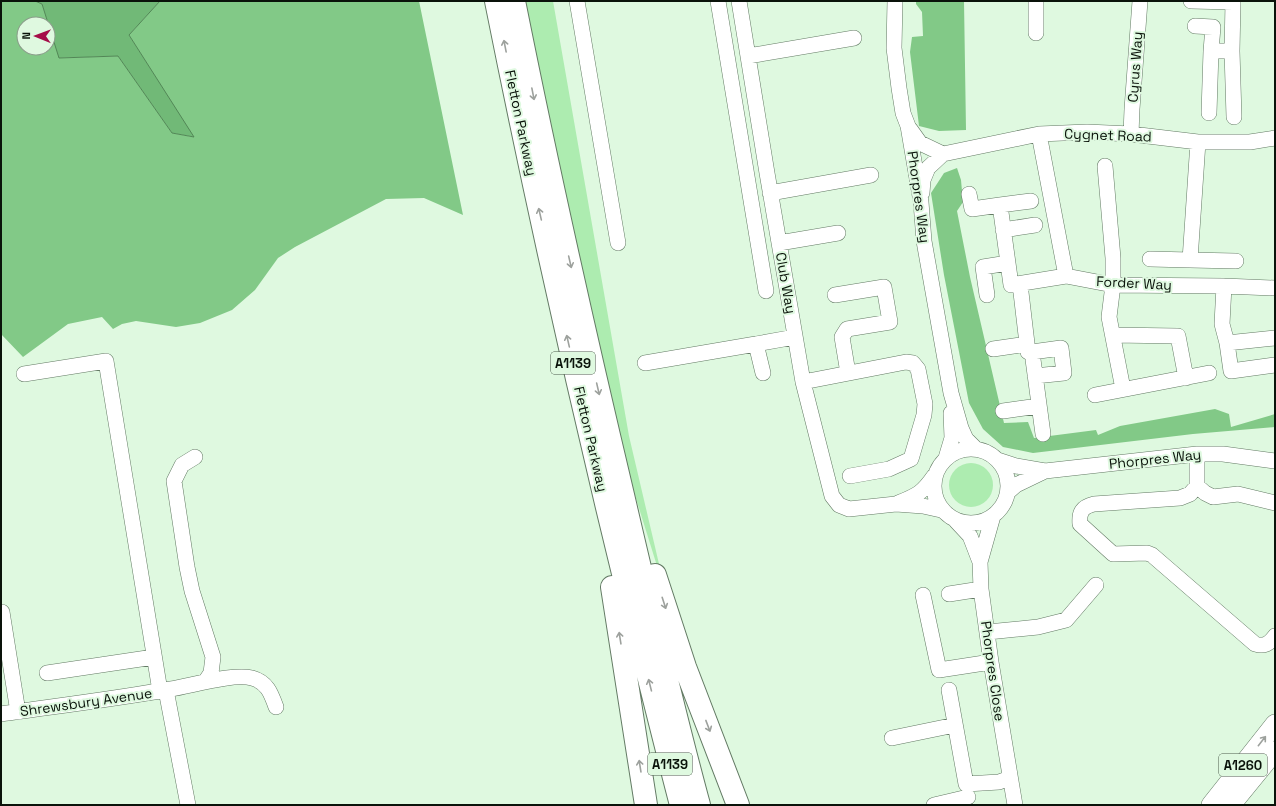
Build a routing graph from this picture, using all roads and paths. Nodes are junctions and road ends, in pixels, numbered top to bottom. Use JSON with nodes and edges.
{"nodes":[{"id":1,"x":496,"y":1,"type":"edge"},
{"id":2,"x":514,"y":1,"type":"edge"},
{"id":3,"x":577,"y":1,"type":"edge"},
{"id":4,"x":718,"y":1,"type":"edge"},
{"id":5,"x":739,"y":1,"type":"edge"},
{"id":6,"x":895,"y":1,"type":"edge"},
{"id":7,"x":1036,"y":1,"type":"edge"},
{"id":8,"x":1140,"y":1,"type":"edge"},
{"id":9,"x":1191,"y":1,"type":"edge"},
{"id":10,"x":1195,"y":26,"type":"dead end"},
{"id":11,"x":1036,"y":33,"type":"dead end"},
{"id":12,"x":854,"y":38,"type":"dead end"},
{"id":13,"x":1211,"y":51,"type":"junction"},
{"id":14,"x":1232,"y":51,"type":"junction"},
{"id":15,"x":748,"y":56,"type":"junction"},
{"id":16,"x":1209,"y":113,"type":"dead end"},
{"id":17,"x":1234,"y":117,"type":"dead end"},
{"id":18,"x":906,"y":120,"type":"junction"},
{"id":19,"x":1039,"y":134,"type":"junction"},
{"id":20,"x":1131,"y":134,"type":"junction"},
{"id":21,"x":1275,"y":138,"type":"edge"},
{"id":22,"x":1198,"y":142,"type":"junction"},
{"id":23,"x":943,"y":154,"type":"junction"},
{"id":24,"x":1105,"y":166,"type":"dead end"},
{"id":25,"x":871,"y":174,"type":"dead end"},
{"id":26,"x":770,"y":193,"type":"junction"},
{"id":27,"x":969,"y":194,"type":"dead end"},
{"id":28,"x":1031,"y":201,"type":"dead end"},
{"id":29,"x":921,"y":202,"type":"junction"},
{"id":30,"x":1000,"y":205,"type":"junction"},
{"id":31,"x":1035,"y":225,"type":"dead end"},
{"id":32,"x":1004,"y":230,"type":"junction"},
{"id":33,"x":838,"y":233,"type":"dead end"},
{"id":34,"x":924,"y":241,"type":"junction"},
{"id":35,"x":618,"y":243,"type":"dead end"},
{"id":36,"x":779,"y":243,"type":"junction"},
{"id":37,"x":1150,"y":259,"type":"dead end"},
{"id":38,"x":1190,"y":260,"type":"junction"},
{"id":39,"x":1236,"y":261,"type":"dead end"},
{"id":40,"x":1008,"y":263,"type":"junction"},
{"id":41,"x":1066,"y":276,"type":"junction"},
{"id":42,"x":1020,"y":284,"type":"junction"},
{"id":43,"x":1113,"y":285,"type":"junction"},
{"id":44,"x":1224,"y":286,"type":"junction"},
{"id":45,"x":1275,"y":288,"type":"edge"},
{"id":46,"x":766,"y":291,"type":"dead end"},
{"id":47,"x":835,"y":295,"type":"dead end"},
{"id":48,"x":987,"y":295,"type":"dead end"},
{"id":49,"x":1113,"y":335,"type":"junction"},
{"id":50,"x":795,"y":337,"type":"junction"},
{"id":51,"x":1275,"y":338,"type":"edge"},
{"id":52,"x":1227,"y":343,"type":"junction"},
{"id":53,"x":756,"y":344,"type":"junction"},
{"id":54,"x":1030,"y":348,"type":"junction"},
{"id":55,"x":993,"y":349,"type":"dead end"},
{"id":56,"x":645,"y":363,"type":"dead end"},
{"id":57,"x":1275,"y":365,"type":"edge"},
{"id":58,"x":763,"y":373,"type":"dead end"},
{"id":59,"x":848,"y":373,"type":"junction"},
{"id":60,"x":1209,"y":373,"type":"dead end"},
{"id":61,"x":24,"y":374,"type":"dead end"},
{"id":62,"x":1035,"y":376,"type":"junction"},
{"id":63,"x":1186,"y":378,"type":"junction"},
{"id":64,"x":803,"y":382,"type":"junction"},
{"id":65,"x":1123,"y":389,"type":"junction"},
{"id":66,"x":951,"y":392,"type":"junction"},
{"id":67,"x":1095,"y":395,"type":"dead end"},
{"id":68,"x":1039,"y":406,"type":"junction"},
{"id":69,"x":1003,"y":411,"type":"dead end"},
{"id":70,"x":596,"y":422,"type":"junction"},
{"id":71,"x":1043,"y":434,"type":"dead end"},
{"id":72,"x":975,"y":448,"type":"junction"},
{"id":73,"x":1197,"y":454,"type":"junction"},
{"id":74,"x":195,"y":457,"type":"dead end"},
{"id":75,"x":946,"y":458,"type":"junction"},
{"id":76,"x":998,"y":460,"type":"junction"},
{"id":77,"x":1272,"y":461,"type":"edge"},
{"id":78,"x":1045,"y":471,"type":"junction"},
{"id":79,"x":850,"y":476,"type":"dead end"},
{"id":80,"x":934,"y":476,"type":"junction"},
{"id":81,"x":1197,"y":486,"type":"junction"},
{"id":82,"x":1008,"y":492,"type":"junction"},
{"id":83,"x":1275,"y":503,"type":"edge"},
{"id":84,"x":896,"y":504,"type":"junction"},
{"id":85,"x":942,"y":510,"type":"junction"},
{"id":86,"x":993,"y":516,"type":"junction"},
{"id":87,"x":956,"y":521,"type":"junction"},
{"id":88,"x":980,"y":562,"type":"junction"},
{"id":89,"x":1096,"y":585,"type":"dead end"},
{"id":90,"x":981,"y":589,"type":"junction"},
{"id":91,"x":923,"y":594,"type":"dead end"},
{"id":92,"x":949,"y":594,"type":"dead end"},
{"id":93,"x":2,"y":612,"type":"dead end"},
{"id":94,"x":988,"y":632,"type":"junction"},
{"id":95,"x":1275,"y":636,"type":"edge"},
{"id":96,"x":154,"y":657,"type":"junction"},
{"id":97,"x":991,"y":662,"type":"junction"},
{"id":98,"x":47,"y":673,"type":"dead end"},
{"id":99,"x":205,"y":682,"type":"junction"},
{"id":100,"x":166,"y":690,"type":"junction"},
{"id":101,"x":949,"y":690,"type":"dead end"},
{"id":102,"x":276,"y":706,"type":"dead end"},
{"id":103,"x":18,"y":712,"type":"junction"},
{"id":104,"x":1,"y":714,"type":"edge"},
{"id":105,"x":1275,"y":724,"type":"edge"},
{"id":106,"x":955,"y":725,"type":"junction"},
{"id":107,"x":892,"y":738,"type":"dead end"},
{"id":108,"x":1270,"y":757,"type":"edge"},
{"id":109,"x":1010,"y":778,"type":"junction"},
{"id":110,"x":968,"y":797,"type":"dead end"},
{"id":111,"x":188,"y":805,"type":"edge"},
{"id":112,"x":646,"y":805,"type":"edge"},
{"id":113,"x":680,"y":805,"type":"edge"},
{"id":114,"x":699,"y":805,"type":"edge"},
{"id":115,"x":738,"y":805,"type":"edge"},
{"id":116,"x":934,"y":805,"type":"edge"},
{"id":117,"x":1014,"y":805,"type":"edge"},
{"id":118,"x":1211,"y":805,"type":"edge"},
{"id":119,"x":1232,"y":805,"type":"edge"},
{"id":120,"x":1247,"y":805,"type":"edge"}],
"edges":[{"from":70,"to":1,"type":"highway","name":"Fletton Parkway","number":"A1139","one_way":true},
{"from":2,"to":70,"type":"highway","name":"Fletton Parkway","number":"A1139","one_way":true},
{"from":3,"to":35,"type":"street"},
{"from":4,"to":46,"type":"street"},
{"from":5,"to":15,"type":"street","name":"Club Way"},
{"from":6,"to":18,"type":"street","name":"Phorpres Way"},
{"from":7,"to":11,"type":"street"},
{"from":8,"to":20,"type":"street","name":"Cyrus Way"},
{"from":9,"to":14,"type":"street"},
{"from":10,"to":13,"type":"street"},
{"from":12,"to":15,"type":"street"},
{"from":13,"to":14,"type":"street"},
{"from":13,"to":16,"type":"street"},
{"from":14,"to":17,"type":"street"},
{"from":15,"to":26,"type":"street","name":"Club Way"},
{"from":18,"to":23,"type":"street"},
{"from":18,"to":29,"type":"street","name":"Phorpres Way"},
{"from":18,"to":34,"type":"street"},
{"from":19,"to":20,"type":"street","name":"Cygnet Road"},
{"from":19,"to":23,"type":"street","name":"Cygnet Road"},
{"from":19,"to":41,"type":"street"},
{"from":20,"to":22,"type":"street","name":"Cygnet Road"},
{"from":21,"to":22,"type":"street","name":"Cygnet Road"},
{"from":22,"to":38,"type":"street"},
{"from":23,"to":29,"type":"street"},
{"from":24,"to":43,"type":"street"},
{"from":25,"to":26,"type":"street"},
{"from":26,"to":36,"type":"street","name":"Club Way"},
{"from":27,"to":30,"type":"street"},
{"from":28,"to":30,"type":"street"},
{"from":29,"to":34,"type":"street","name":"Phorpres Way"},
{"from":30,"to":32,"type":"street"},
{"from":31,"to":32,"type":"street"},
{"from":32,"to":40,"type":"street"},
{"from":33,"to":36,"type":"street"},
{"from":34,"to":66,"type":"street","name":"Phorpres Way"},
{"from":36,"to":50,"type":"street","name":"Club Way"},
{"from":37,"to":38,"type":"street"},
{"from":38,"to":39,"type":"street"},
{"from":40,"to":42,"type":"street"},
{"from":40,"to":48,"type":"street"},
{"from":41,"to":42,"type":"street"},
{"from":41,"to":43,"type":"street","name":"Forder Way"},
{"from":42,"to":54,"type":"street"},
{"from":43,"to":44,"type":"street","name":"Forder Way"},
{"from":43,"to":49,"type":"street"},
{"from":44,"to":45,"type":"street","name":"Forder Way"},
{"from":44,"to":52,"type":"street"},
{"from":47,"to":59,"type":"street"},
{"from":49,"to":63,"type":"street"},
{"from":49,"to":65,"type":"street"},
{"from":50,"to":53,"type":"street"},
{"from":50,"to":64,"type":"street","name":"Club Way"},
{"from":51,"to":52,"type":"street"},
{"from":52,"to":57,"type":"street"},
{"from":53,"to":56,"type":"street"},
{"from":53,"to":58,"type":"street"},
{"from":54,"to":55,"type":"street"},
{"from":54,"to":62,"type":"street"},
{"from":54,"to":62,"type":"street"},
{"from":59,"to":64,"type":"street"},
{"from":59,"to":79,"type":"street"},
{"from":60,"to":63,"type":"street"},
{"from":61,"to":96,"type":"street"},
{"from":62,"to":68,"type":"street"},
{"from":63,"to":65,"type":"street"},
{"from":64,"to":84,"type":"street","name":"Club Way"},
{"from":65,"to":67,"type":"street"},
{"from":66,"to":72,"type":"street","name":"Phorpres Way"},
{"from":66,"to":75,"type":"street","name":"Phorpres Way"},
{"from":68,"to":69,"type":"street"},
{"from":68,"to":71,"type":"street"},
{"from":112,"to":70,"type":"highway","one_way":true},
{"from":113,"to":70,"type":"highway","name":"Fletton Parkway","number":"A1139","one_way":true},
{"from":70,"to":114,"type":"highway","name":"Fletton Parkway","number":"A1139"},
{"from":70,"to":115,"type":"highway","one_way":true},
{"from":72,"to":75,"type":"street"},
{"from":72,"to":76,"type":"street"},
{"from":73,"to":77,"type":"street","name":"Phorpres Way"},
{"from":73,"to":78,"type":"street","name":"Phorpres Way"},
{"from":73,"to":81,"type":"street"},
{"from":74,"to":99,"type":"street"},
{"from":75,"to":80,"type":"street"},
{"from":76,"to":78,"type":"street","name":"Phorpres Way"},
{"from":76,"to":82,"type":"street"},
{"from":78,"to":82,"type":"street","name":"Phorpres Way"},
{"from":80,"to":84,"type":"street","name":"Club Way"},
{"from":80,"to":85,"type":"street"},
{"from":81,"to":83,"type":"street"},
{"from":81,"to":95,"type":"street"},
{"from":82,"to":86,"type":"street"},
{"from":84,"to":85,"type":"street","name":"Club Way"},
{"from":85,"to":87,"type":"street"},
{"from":86,"to":87,"type":"street"},
{"from":86,"to":88,"type":"street","name":"Phorpres Close"},
{"from":87,"to":88,"type":"street","name":"Phorpres Close"},
{"from":88,"to":90,"type":"street","name":"Phorpres Close"},
{"from":89,"to":94,"type":"street"},
{"from":90,"to":92,"type":"street"},
{"from":90,"to":94,"type":"street","name":"Phorpres Close"},
{"from":91,"to":97,"type":"street"},
{"from":93,"to":103,"type":"street"},
{"from":94,"to":97,"type":"street","name":"Phorpres Close"},
{"from":96,"to":98,"type":"street"},
{"from":96,"to":100,"type":"street"},
{"from":97,"to":109,"type":"street","name":"Phorpres Close"},
{"from":99,"to":100,"type":"street","name":"Shrewsbury Avenue"},
{"from":99,"to":102,"type":"street","name":"Shrewsbury Avenue"},
{"from":100,"to":103,"type":"street","name":"Shrewsbury Avenue"},
{"from":100,"to":111,"type":"street"},
{"from":101,"to":106,"type":"street"},
{"from":103,"to":104,"type":"street","name":"Shrewsbury Avenue"},
{"from":118,"to":105,"type":"main road","number":"A1260","one_way":true},
{"from":106,"to":107,"type":"street"},
{"from":106,"to":109,"type":"street"},
{"from":108,"to":119,"type":"main road","number":"A1260"},
{"from":108,"to":120,"type":"main road"},
{"from":109,"to":117,"type":"street","name":"Phorpres Close"},
{"from":110,"to":116,"type":"street"}]}
